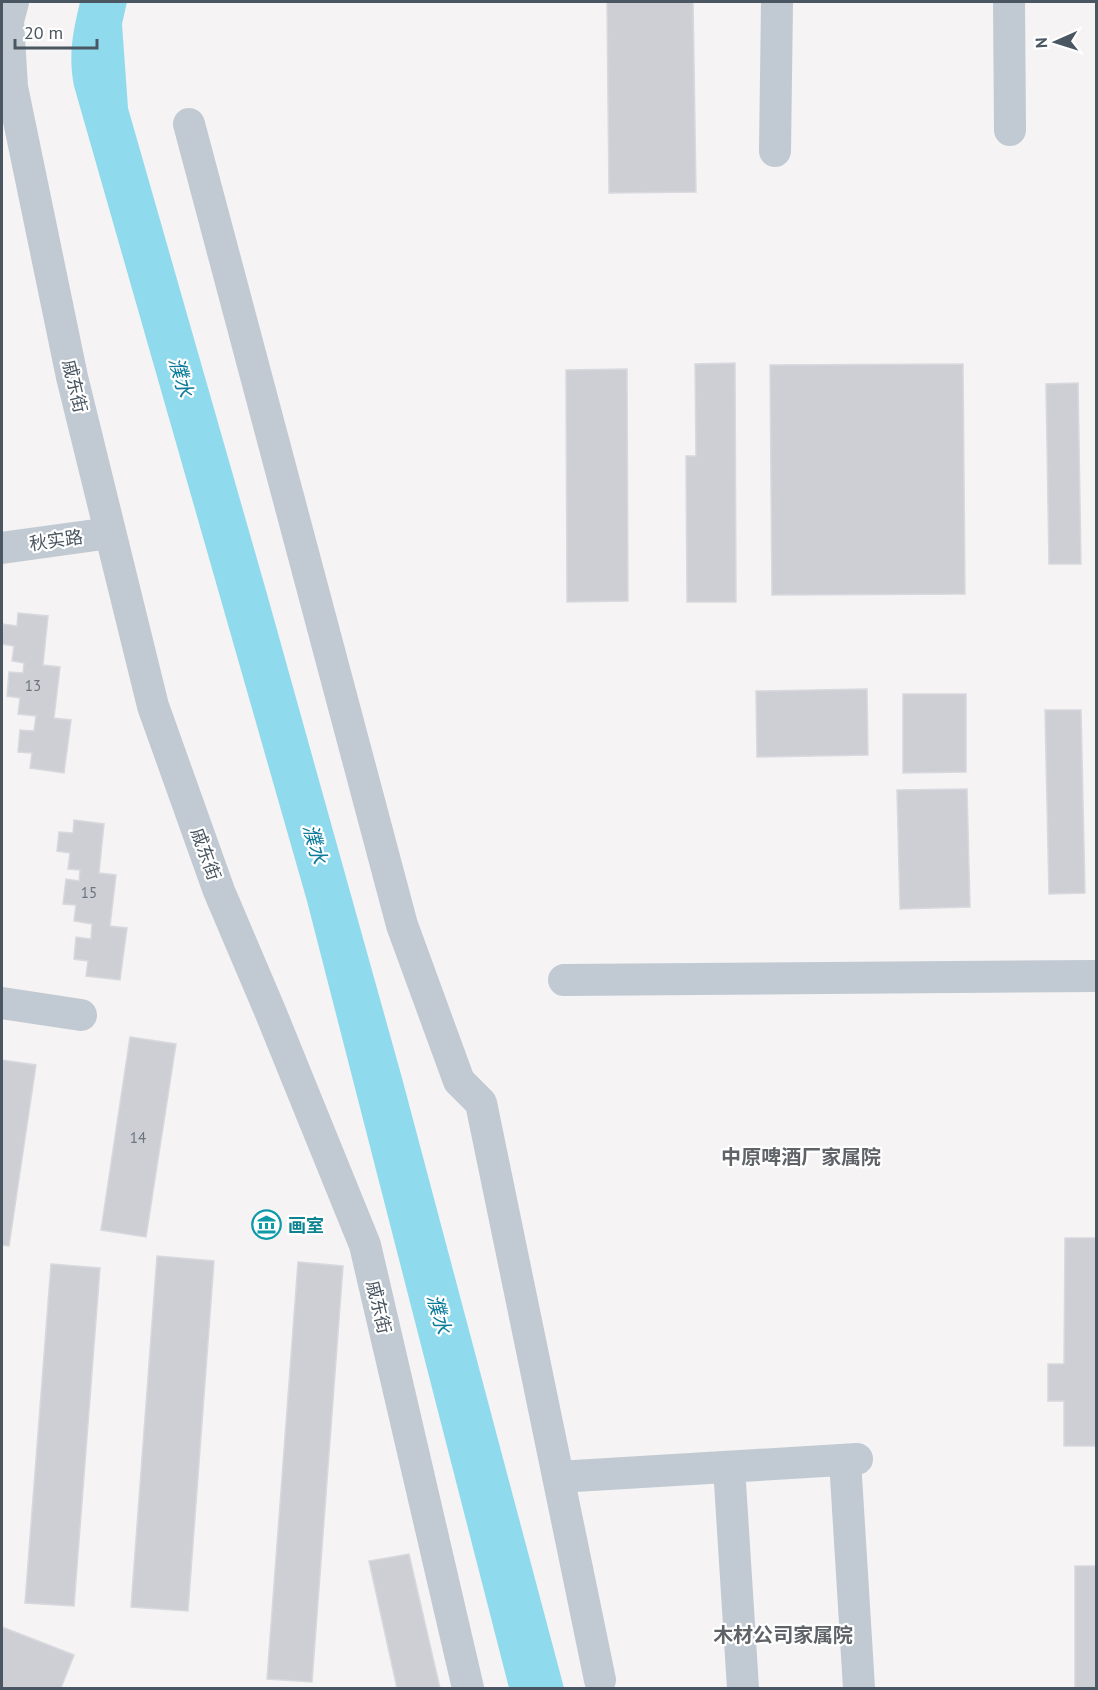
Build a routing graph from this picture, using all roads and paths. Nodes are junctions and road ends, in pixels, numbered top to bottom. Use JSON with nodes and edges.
{"nodes":[{"id":1,"x":13,"y":2,"type":"edge"},
{"id":2,"x":777,"y":2,"type":"edge"},
{"id":3,"x":1009,"y":2,"type":"edge"},
{"id":4,"x":189,"y":124,"type":"dead end"},
{"id":5,"x":1010,"y":130,"type":"dead end"},
{"id":6,"x":775,"y":151,"type":"dead end"},
{"id":7,"x":110,"y":533,"type":"junction"},
{"id":8,"x":2,"y":548,"type":"edge"},
{"id":9,"x":1096,"y":975,"type":"edge"},
{"id":10,"x":564,"y":980,"type":"dead end"},
{"id":11,"x":2,"y":1003,"type":"edge"},
{"id":12,"x":81,"y":1015,"type":"dead end"},
{"id":13,"x":729,"y":1467,"type":"junction"},
{"id":14,"x":558,"y":1477,"type":"junction"},
{"id":15,"x":600,"y":1680,"type":"dead end"},
{"id":16,"x":468,"y":1689,"type":"edge"},
{"id":17,"x":743,"y":1689,"type":"edge"},
{"id":18,"x":859,"y":1689,"type":"edge"}],
"edges":[{"from":1,"to":7,"type":"street","name":"戚东街"},
{"from":2,"to":6,"type":"street"},
{"from":3,"to":5,"type":"street"},
{"from":4,"to":14,"type":"street"},
{"from":7,"to":8,"type":"street","name":"秋实路"},
{"from":7,"to":16,"type":"street","name":"戚东街"},
{"from":9,"to":10,"type":"street"},
{"from":11,"to":12,"type":"street"},
{"from":13,"to":14,"type":"street"},
{"from":13,"to":17,"type":"street"},
{"from":13,"to":18,"type":"street"},
{"from":14,"to":15,"type":"street"}]}
